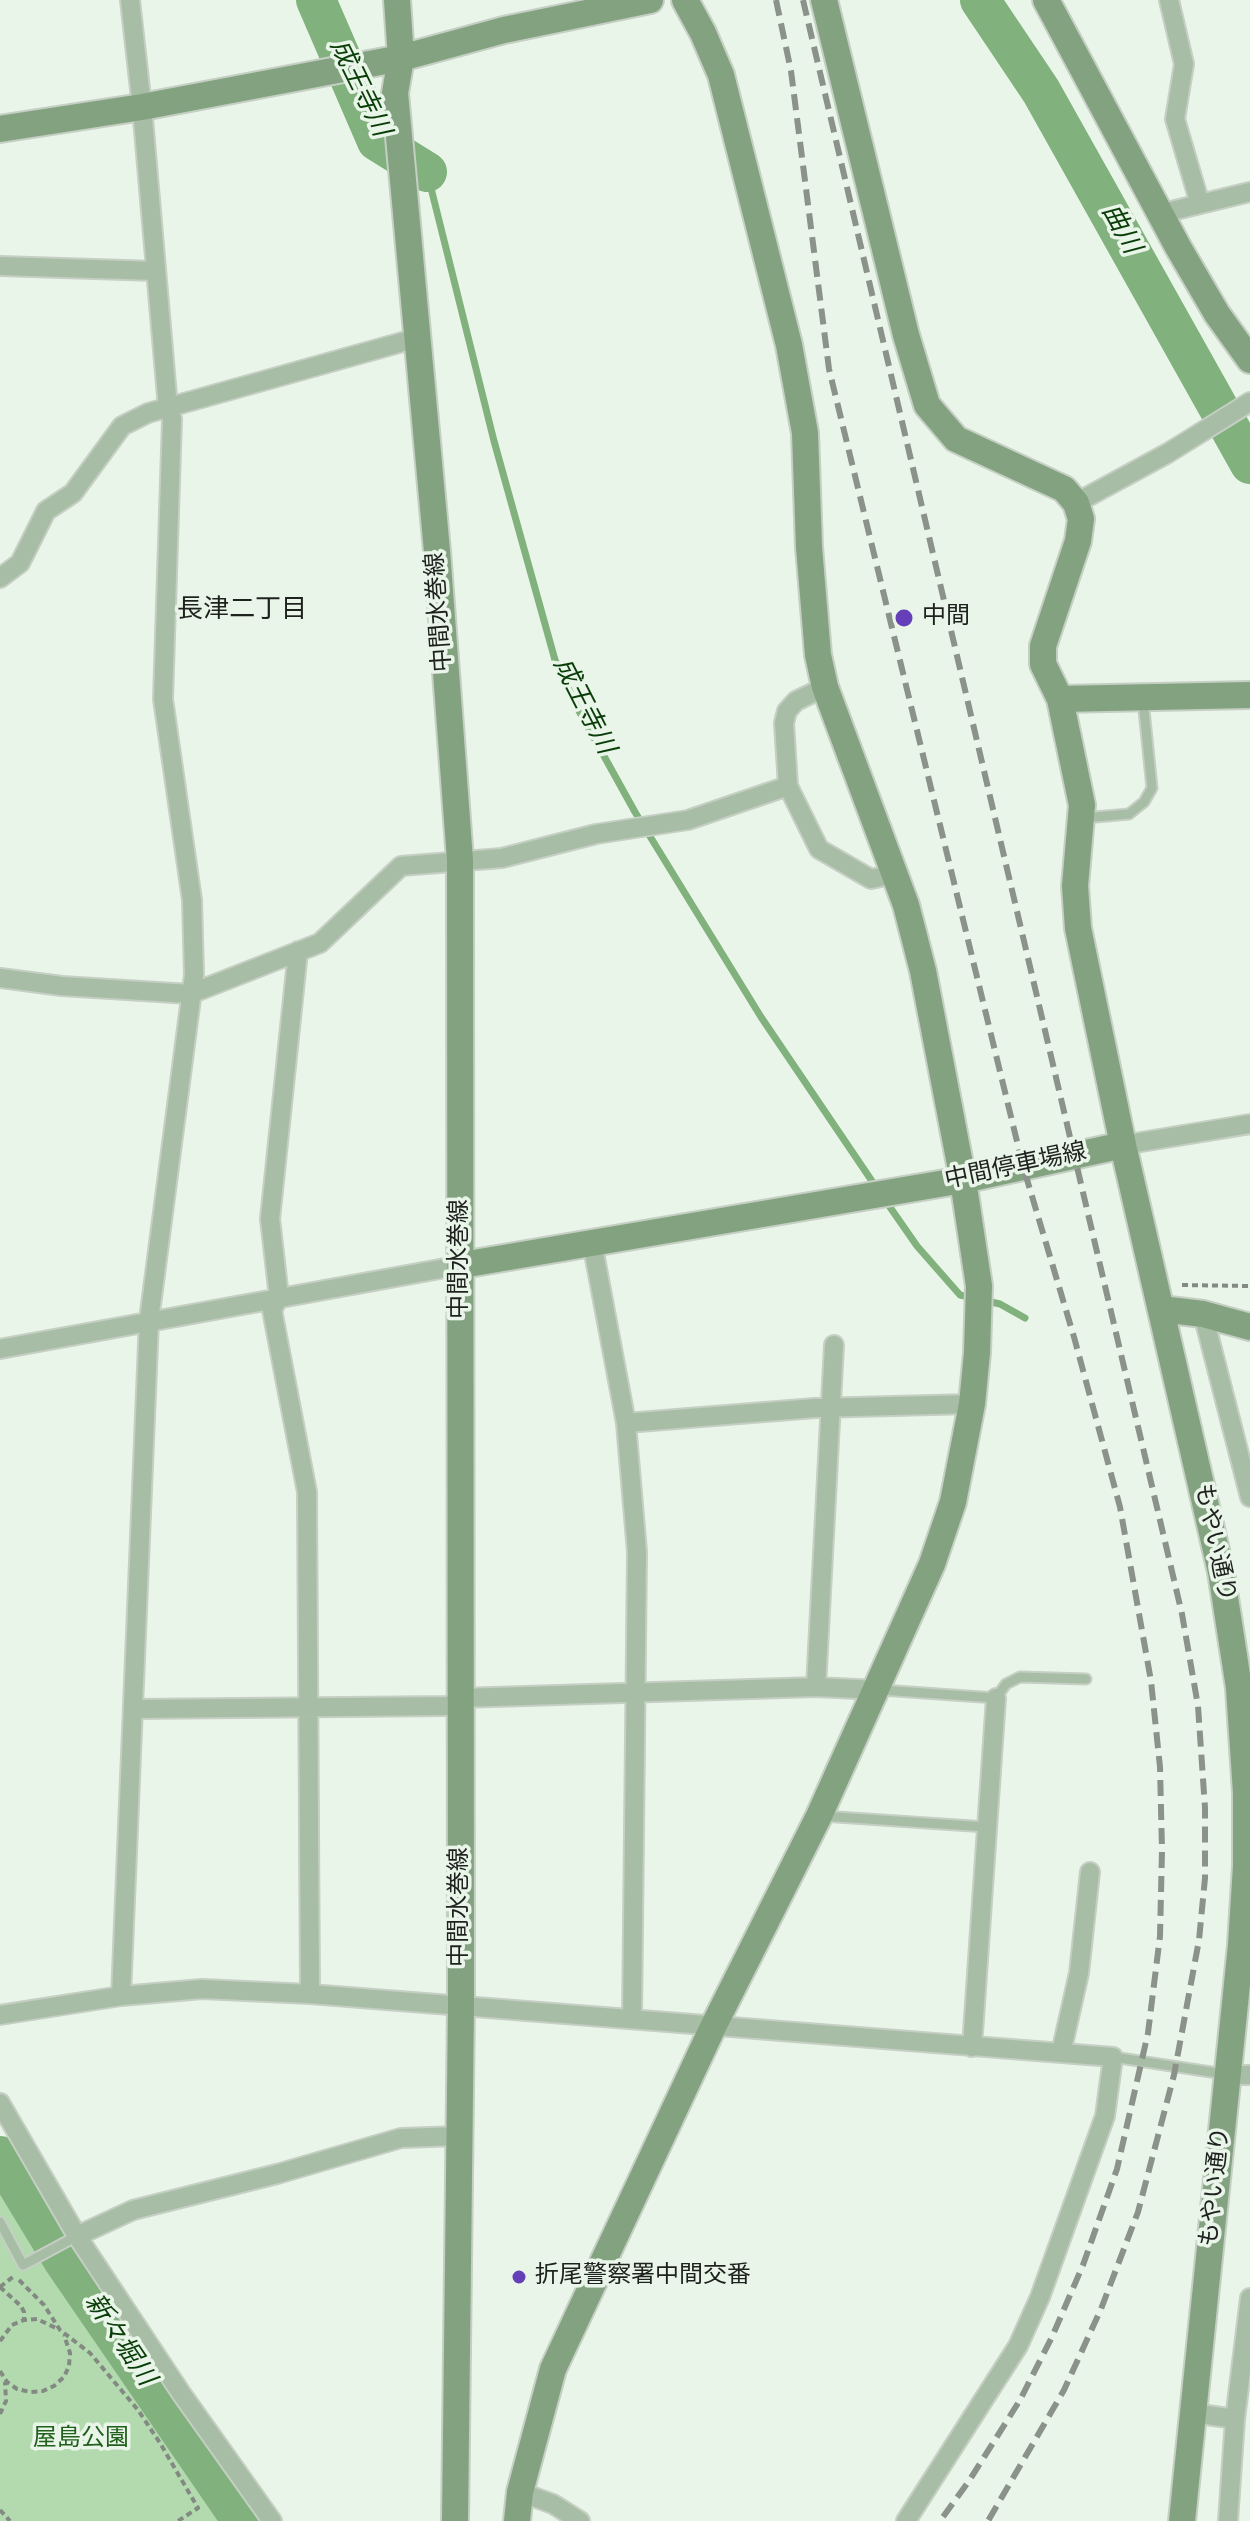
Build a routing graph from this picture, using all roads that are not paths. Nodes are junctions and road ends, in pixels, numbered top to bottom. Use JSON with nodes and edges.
{"nodes":[{"id":1,"x":130,"y":0,"type":"edge"},
{"id":2,"x":397,"y":0,"type":"edge"},
{"id":3,"x":650,"y":0,"type":"edge"},
{"id":4,"x":685,"y":0,"type":"edge"},
{"id":5,"x":824,"y":0,"type":"edge"},
{"id":6,"x":1046,"y":0,"type":"edge"},
{"id":7,"x":1169,"y":0,"type":"edge"},
{"id":8,"x":401,"y":58,"type":"junction"},
{"id":9,"x":142,"y":107,"type":"junction"},
{"id":10,"x":0,"y":129,"type":"edge"},
{"id":11,"x":1250,"y":192,"type":"edge"},
{"id":12,"x":1200,"y":204,"type":"junction"},
{"id":13,"x":1159,"y":214,"type":"junction"},
{"id":14,"x":0,"y":266,"type":"edge"},
{"id":15,"x":156,"y":271,"type":"junction"},
{"id":16,"x":417,"y":338,"type":"junction"},
{"id":17,"x":1250,"y":360,"type":"edge"},
{"id":18,"x":1246,"y":404,"type":"edge"},
{"id":19,"x":168,"y":408,"type":"junction"},
{"id":20,"x":1076,"y":503,"type":"junction"},
{"id":21,"x":0,"y":578,"type":"edge"},
{"id":22,"x":825,"y":687,"type":"junction"},
{"id":23,"x":1250,"y":695,"type":"edge"},
{"id":24,"x":1142,"y":696,"type":"junction"},
{"id":25,"x":1060,"y":699,"type":"junction"},
{"id":26,"x":788,"y":786,"type":"junction"},
{"id":27,"x":1081,"y":818,"type":"junction"},
{"id":28,"x":460,"y":860,"type":"junction"},
{"id":29,"x":895,"y":874,"type":"junction"},
{"id":30,"x":298,"y":951,"type":"junction"},
{"id":31,"x":0,"y":978,"type":"edge"},
{"id":32,"x":190,"y":994,"type":"junction"},
{"id":33,"x":1250,"y":1124,"type":"edge"},
{"id":34,"x":1123,"y":1145,"type":"junction"},
{"id":35,"x":963,"y":1180,"type":"junction"},
{"id":36,"x":592,"y":1242,"type":"junction"},
{"id":37,"x":462,"y":1265,"type":"junction"},
{"id":38,"x":279,"y":1297,"type":"junction"},
{"id":39,"x":1158,"y":1297,"type":"junction"},
{"id":40,"x":1203,"y":1314,"type":"junction"},
{"id":41,"x":149,"y":1320,"type":"junction"},
{"id":42,"x":1250,"y":1327,"type":"edge"},
{"id":43,"x":834,"y":1345,"type":"dead end"},
{"id":44,"x":0,"y":1349,"type":"edge"},
{"id":45,"x":972,"y":1404,"type":"junction"},
{"id":46,"x":833,"y":1409,"type":"junction"},
{"id":47,"x":626,"y":1423,"type":"junction"},
{"id":48,"x":1250,"y":1497,"type":"edge"},
{"id":49,"x":1086,"y":1679,"type":"dead end"},
{"id":50,"x":816,"y":1687,"type":"junction"},
{"id":51,"x":877,"y":1690,"type":"junction"},
{"id":52,"x":637,"y":1694,"type":"junction"},
{"id":53,"x":461,"y":1698,"type":"junction"},
{"id":54,"x":996,"y":1698,"type":"junction"},
{"id":55,"x":309,"y":1708,"type":"junction"},
{"id":56,"x":134,"y":1709,"type":"junction"},
{"id":57,"x":819,"y":1816,"type":"junction"},
{"id":58,"x":987,"y":1827,"type":"junction"},
{"id":59,"x":1090,"y":1872,"type":"dead end"},
{"id":60,"x":310,"y":1994,"type":"junction"},
{"id":61,"x":121,"y":1996,"type":"junction"},
{"id":62,"x":461,"y":2005,"type":"junction"},
{"id":63,"x":0,"y":2015,"type":"edge"},
{"id":64,"x":632,"y":2019,"type":"junction"},
{"id":65,"x":713,"y":2027,"type":"junction"},
{"id":66,"x":972,"y":2047,"type":"junction"},
{"id":67,"x":1061,"y":2053,"type":"junction"},
{"id":68,"x":1113,"y":2057,"type":"junction"},
{"id":69,"x":1239,"y":2075,"type":"edge"},
{"id":70,"x":0,"y":2103,"type":"edge"},
{"id":71,"x":460,"y":2136,"type":"junction"},
{"id":72,"x":0,"y":2222,"type":"edge"},
{"id":73,"x":77,"y":2236,"type":"junction"},
{"id":74,"x":1250,"y":2298,"type":"edge"},
{"id":75,"x":1193,"y":2413,"type":"junction"},
{"id":76,"x":1235,"y":2419,"type":"junction"},
{"id":77,"x":520,"y":2492,"type":"junction"},
{"id":78,"x":272,"y":2521,"type":"edge"},
{"id":79,"x":455,"y":2521,"type":"edge"},
{"id":80,"x":517,"y":2521,"type":"edge"},
{"id":81,"x":580,"y":2521,"type":"edge"},
{"id":82,"x":906,"y":2521,"type":"edge"},
{"id":83,"x":1182,"y":2521,"type":"edge"},
{"id":84,"x":1228,"y":2521,"type":"edge"}],
"edges":[{"from":1,"to":9,"type":"street"},
{"from":2,"to":8,"type":"street","name":"中間水巻線"},
{"from":3,"to":8,"type":"street"},
{"from":4,"to":22,"type":"street"},
{"from":5,"to":20,"type":"street"},
{"from":6,"to":13,"type":"street"},
{"from":7,"to":12,"type":"street"},
{"from":8,"to":9,"type":"street"},
{"from":8,"to":16,"type":"street","name":"中間水巻線"},
{"from":9,"to":10,"type":"street"},
{"from":9,"to":15,"type":"street"},
{"from":11,"to":12,"type":"street"},
{"from":12,"to":13,"type":"street"},
{"from":13,"to":17,"type":"street"},
{"from":14,"to":15,"type":"street"},
{"from":15,"to":19,"type":"street"},
{"from":16,"to":19,"type":"street"},
{"from":16,"to":28,"type":"street","name":"中間水巻線"},
{"from":18,"to":20,"type":"street"},
{"from":19,"to":21,"type":"street"},
{"from":19,"to":32,"type":"street"},
{"from":20,"to":25,"type":"street"},
{"from":22,"to":26,"type":"street"},
{"from":22,"to":29,"type":"street"},
{"from":23,"to":24,"type":"street"},
{"from":24,"to":25,"type":"street"},
{"from":24,"to":27,"type":"lane"},
{"from":25,"to":27,"type":"street"},
{"from":26,"to":28,"type":"street"},
{"from":26,"to":29,"type":"street"},
{"from":27,"to":34,"type":"street"},
{"from":28,"to":30,"type":"street"},
{"from":28,"to":37,"type":"street","name":"中間水巻線"},
{"from":29,"to":35,"type":"street"},
{"from":30,"to":32,"type":"street"},
{"from":30,"to":38,"type":"street"},
{"from":31,"to":32,"type":"street"},
{"from":32,"to":41,"type":"street"},
{"from":33,"to":34,"type":"street"},
{"from":34,"to":35,"type":"street","name":"中間停車場線"},
{"from":34,"to":39,"type":"street","name":"もやい通り"},
{"from":35,"to":36,"type":"street","name":"中間停車場線"},
{"from":35,"to":45,"type":"street"},
{"from":36,"to":37,"type":"street","name":"中間停車場線"},
{"from":36,"to":47,"type":"street"},
{"from":37,"to":38,"type":"street"},
{"from":37,"to":53,"type":"street","name":"中間水巻線"},
{"from":38,"to":41,"type":"street"},
{"from":38,"to":55,"type":"street"},
{"from":39,"to":40,"type":"street"},
{"from":39,"to":69,"type":"street","name":"もやい通り"},
{"from":40,"to":42,"type":"street"},
{"from":40,"to":48,"type":"street"},
{"from":41,"to":44,"type":"street"},
{"from":41,"to":56,"type":"street"},
{"from":43,"to":46,"type":"street"},
{"from":45,"to":46,"type":"street"},
{"from":45,"to":51,"type":"street"},
{"from":46,"to":47,"type":"street"},
{"from":46,"to":50,"type":"street"},
{"from":47,"to":52,"type":"street"},
{"from":49,"to":54,"type":"lane"},
{"from":50,"to":51,"type":"street"},
{"from":50,"to":52,"type":"street"},
{"from":51,"to":54,"type":"lane"},
{"from":51,"to":57,"type":"street"},
{"from":52,"to":53,"type":"street"},
{"from":52,"to":64,"type":"street"},
{"from":53,"to":55,"type":"street"},
{"from":53,"to":62,"type":"street","name":"中間水巻線"},
{"from":54,"to":58,"type":"street"},
{"from":55,"to":56,"type":"street"},
{"from":55,"to":60,"type":"street"},
{"from":56,"to":61,"type":"street"},
{"from":57,"to":58,"type":"lane"},
{"from":57,"to":65,"type":"street"},
{"from":58,"to":66,"type":"street"},
{"from":59,"to":67,"type":"street"},
{"from":60,"to":61,"type":"street"},
{"from":60,"to":62,"type":"street"},
{"from":61,"to":63,"type":"street"},
{"from":62,"to":64,"type":"street"},
{"from":62,"to":71,"type":"street","name":"中間水巻線"},
{"from":64,"to":65,"type":"street"},
{"from":65,"to":66,"type":"street"},
{"from":65,"to":77,"type":"street"},
{"from":66,"to":67,"type":"street"},
{"from":67,"to":68,"type":"street"},
{"from":68,"to":69,"type":"lane"},
{"from":68,"to":82,"type":"street"},
{"from":69,"to":75,"type":"street","name":"もやい通り"},
{"from":70,"to":73,"type":"street"},
{"from":71,"to":73,"type":"street"},
{"from":71,"to":79,"type":"street","name":"中間水巻線"},
{"from":72,"to":73,"type":"lane"},
{"from":73,"to":78,"type":"street"},
{"from":74,"to":76,"type":"street"},
{"from":75,"to":76,"type":"street"},
{"from":75,"to":83,"type":"street","name":"もやい通り"},
{"from":76,"to":84,"type":"street"},
{"from":77,"to":80,"type":"street"},
{"from":77,"to":81,"type":"street"}]}
